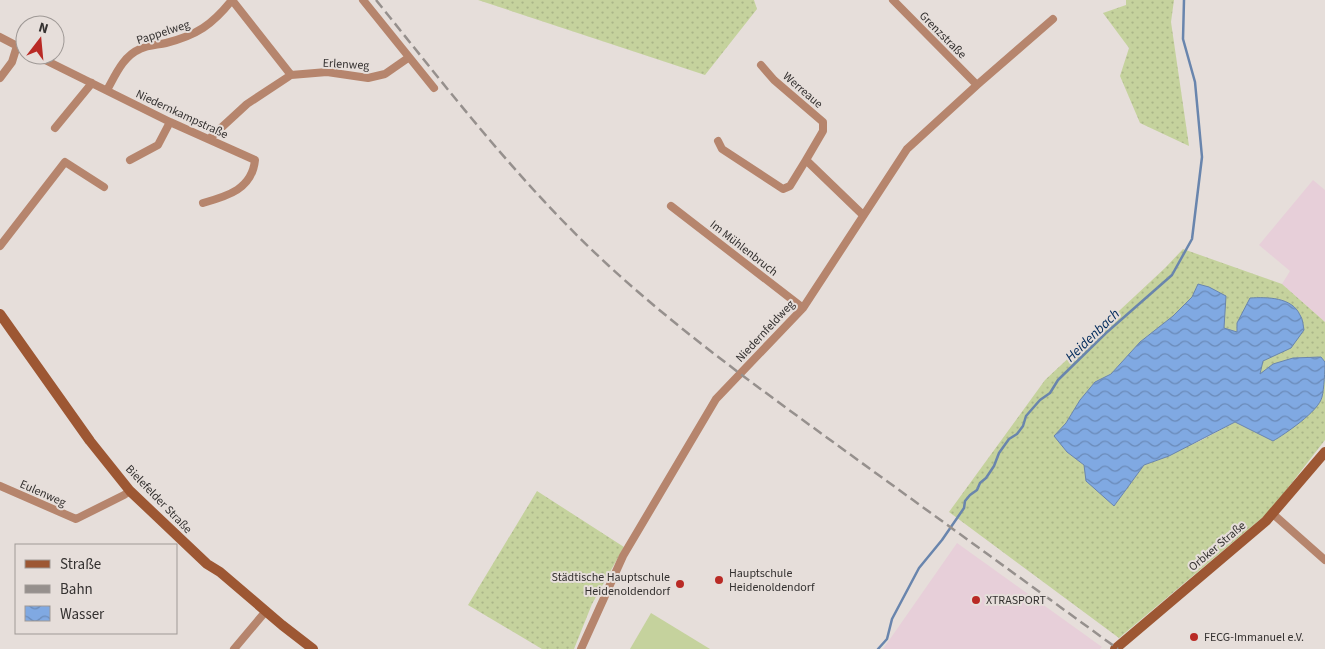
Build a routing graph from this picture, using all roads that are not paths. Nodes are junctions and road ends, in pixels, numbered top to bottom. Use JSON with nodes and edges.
{"nodes":[{"id":1,"x":232,"y":0,"type":"edge"},
{"id":2,"x":363,"y":0,"type":"edge"},
{"id":3,"x":893,"y":0,"type":"edge"},
{"id":4,"x":1053,"y":19,"type":"dead end"},
{"id":5,"x":0,"y":37,"type":"edge"},
{"id":6,"x":15,"y":45,"type":"edge"},
{"id":7,"x":15,"y":52,"type":"edge"},
{"id":8,"x":408,"y":58,"type":"junction"},
{"id":9,"x":56,"y":65,"type":"edge"},
{"id":10,"x":762,"y":65,"type":"dead end"},
{"id":11,"x":291,"y":75,"type":"junction"},
{"id":12,"x":0,"y":78,"type":"edge"},
{"id":13,"x":92,"y":83,"type":"junction"},
{"id":14,"x":977,"y":85,"type":"junction"},
{"id":15,"x":434,"y":88,"type":"dead end"},
{"id":16,"x":107,"y":90,"type":"junction"},
{"id":17,"x":170,"y":122,"type":"junction"},
{"id":18,"x":55,"y":128,"type":"dead end"},
{"id":19,"x":209,"y":139,"type":"junction"},
{"id":20,"x":718,"y":141,"type":"dead end"},
{"id":21,"x":130,"y":160,"type":"dead end"},
{"id":22,"x":806,"y":160,"type":"junction"},
{"id":23,"x":104,"y":187,"type":"dead end"},
{"id":24,"x":203,"y":203,"type":"dead end"},
{"id":25,"x":671,"y":206,"type":"dead end"},
{"id":26,"x":863,"y":215,"type":"junction"},
{"id":27,"x":0,"y":246,"type":"edge"},
{"id":28,"x":803,"y":308,"type":"junction"},
{"id":29,"x":0,"y":314,"type":"edge"},
{"id":30,"x":1325,"y":452,"type":"edge"},
{"id":31,"x":0,"y":486,"type":"edge"},
{"id":32,"x":130,"y":490,"type":"junction"},
{"id":33,"x":1273,"y":514,"type":"junction"},
{"id":34,"x":1325,"y":560,"type":"edge"},
{"id":35,"x":266,"y":611,"type":"junction"},
{"id":36,"x":234,"y":649,"type":"edge"},
{"id":37,"x":313,"y":649,"type":"edge"},
{"id":38,"x":581,"y":649,"type":"edge"},
{"id":39,"x":1115,"y":649,"type":"edge"}],
"edges":[{"from":1,"to":11,"type":"street"},
{"from":1,"to":16,"type":"street","name":"Pappelweg"},
{"from":2,"to":8,"type":"street"},
{"from":3,"to":14,"type":"street","name":"Grenzstraße"},
{"from":4,"to":14,"type":"street","name":"Niedernfeldweg"},
{"from":5,"to":6,"type":"street"},
{"from":7,"to":12,"type":"street"},
{"from":8,"to":11,"type":"street","name":"Erlenweg"},
{"from":8,"to":15,"type":"street"},
{"from":9,"to":13,"type":"street","name":"Niedernkampstraße"},
{"from":10,"to":22,"type":"street","name":"Werreaue"},
{"from":11,"to":19,"type":"street","name":"Erlenweg"},
{"from":13,"to":16,"type":"street","name":"Niedernkampstraße"},
{"from":13,"to":18,"type":"street"},
{"from":14,"to":26,"type":"street","name":"Niedernfeldweg"},
{"from":16,"to":17,"type":"street","name":"Niedernkampstraße"},
{"from":17,"to":19,"type":"street","name":"Niedernkampstraße"},
{"from":17,"to":21,"type":"street"},
{"from":19,"to":24,"type":"street","name":"Niedernkampstraße"},
{"from":20,"to":22,"type":"street","name":"Werreaue"},
{"from":22,"to":26,"type":"street"},
{"from":23,"to":27,"type":"street"},
{"from":25,"to":28,"type":"street","name":"Im Mühlenbruch"},
{"from":26,"to":28,"type":"street","name":"Niedernfeldweg"},
{"from":28,"to":38,"type":"street","name":"Niedernfeldweg"},
{"from":29,"to":32,"type":"main road","name":"Bielefelder Straße"},
{"from":30,"to":33,"type":"main road","name":"Orbker Straße"},
{"from":31,"to":32,"type":"street","name":"Eulenweg"},
{"from":32,"to":35,"type":"main road","name":"Bielefelder Straße"},
{"from":33,"to":34,"type":"street"},
{"from":33,"to":39,"type":"main road","name":"Orbker Straße"},
{"from":35,"to":36,"type":"street"},
{"from":35,"to":37,"type":"main road","name":"Bielefelder Straße"}]}
